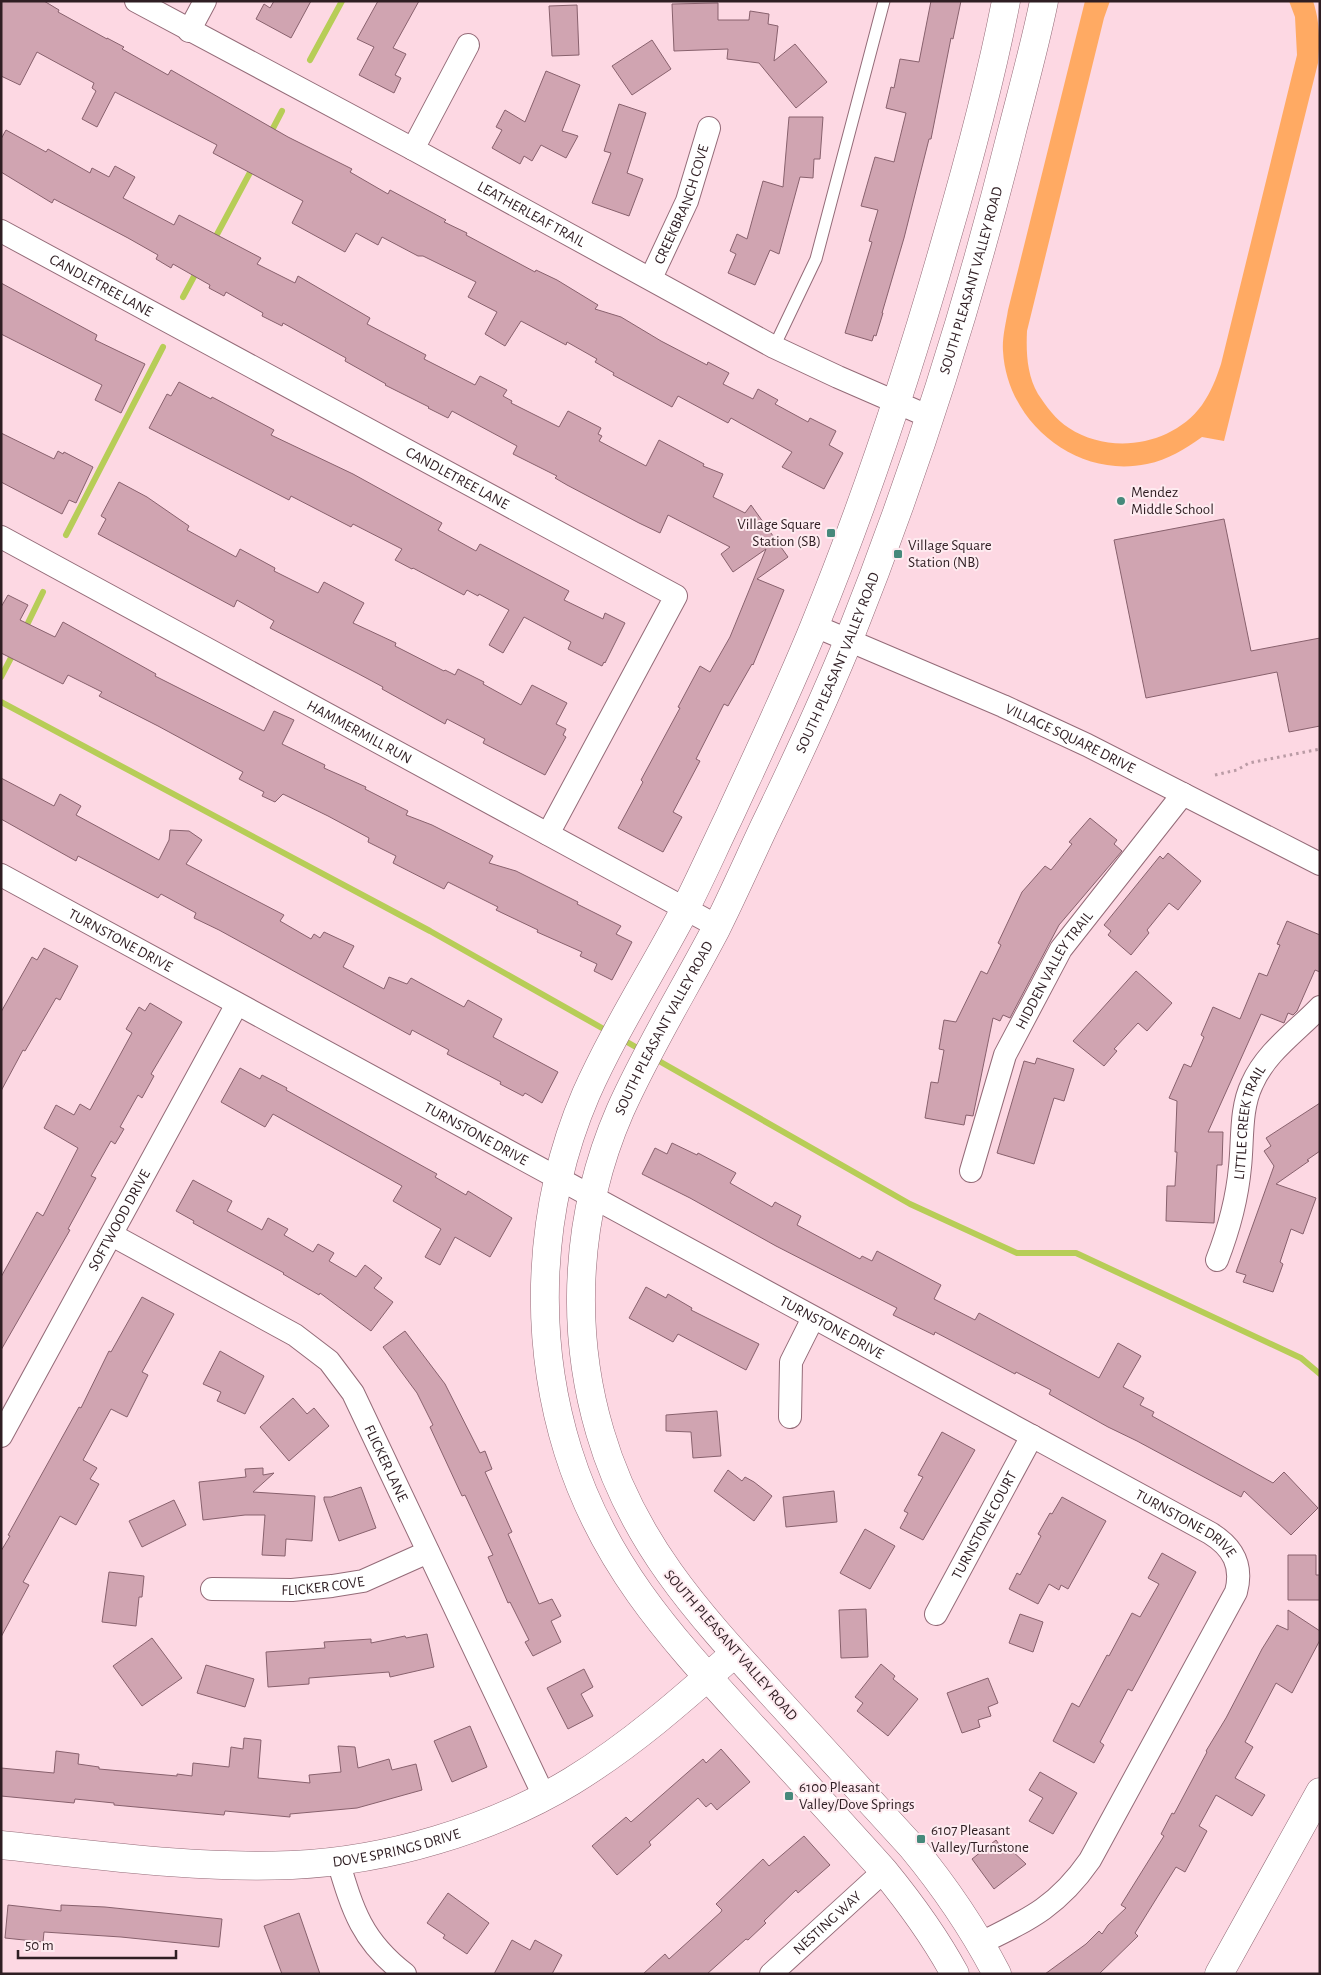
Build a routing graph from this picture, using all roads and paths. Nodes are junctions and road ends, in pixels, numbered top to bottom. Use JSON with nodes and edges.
{"nodes":[{"id":1,"x":136,"y":1,"type":"edge"},
{"id":2,"x":205,"y":1,"type":"edge"},
{"id":3,"x":884,"y":1,"type":"edge"},
{"id":4,"x":1006,"y":1,"type":"edge"},
{"id":5,"x":1044,"y":1,"type":"edge"},
{"id":6,"x":189,"y":31,"type":"junction"},
{"id":7,"x":468,"y":45,"type":"dead end"},
{"id":8,"x":709,"y":128,"type":"dead end"},
{"id":9,"x":413,"y":149,"type":"junction"},
{"id":10,"x":1,"y":231,"type":"edge"},
{"id":11,"x":652,"y":278,"type":"junction"},
{"id":12,"x":774,"y":347,"type":"junction"},
{"id":13,"x":896,"y":402,"type":"junction"},
{"id":14,"x":930,"y":417,"type":"junction"},
{"id":15,"x":1,"y":537,"type":"edge"},
{"id":16,"x":814,"y":626,"type":"junction"},
{"id":17,"x":848,"y":640,"type":"junction"},
{"id":18,"x":1320,"y":749,"type":"edge"},
{"id":19,"x":1215,"y":775,"type":"dead end"},
{"id":20,"x":1183,"y":794,"type":"junction"},
{"id":21,"x":548,"y":834,"type":"junction"},
{"id":22,"x":1320,"y":864,"type":"edge"},
{"id":23,"x":4,"y":884,"type":"edge"},
{"id":24,"x":685,"y":909,"type":"junction"},
{"id":25,"x":717,"y":926,"type":"junction"},
{"id":26,"x":237,"y":1004,"type":"junction"},
{"id":27,"x":1320,"y":1007,"type":"edge"},
{"id":28,"x":972,"y":1171,"type":"dead end"},
{"id":29,"x":558,"y":1179,"type":"junction"},
{"id":30,"x":592,"y":1197,"type":"junction"},
{"id":31,"x":112,"y":1235,"type":"junction"},
{"id":32,"x":1217,"y":1260,"type":"dead end"},
{"id":33,"x":813,"y":1318,"type":"junction"},
{"id":34,"x":790,"y":1417,"type":"dead end"},
{"id":35,"x":1,"y":1436,"type":"edge"},
{"id":36,"x":1032,"y":1436,"type":"junction"},
{"id":37,"x":428,"y":1552,"type":"junction"},
{"id":38,"x":212,"y":1589,"type":"dead end"},
{"id":39,"x":936,"y":1614,"type":"dead end"},
{"id":40,"x":734,"y":1653,"type":"junction"},
{"id":41,"x":707,"y":1677,"type":"junction"},
{"id":42,"x":1320,"y":1792,"type":"edge"},
{"id":43,"x":544,"y":1796,"type":"junction"},
{"id":44,"x":1,"y":1845,"type":"edge"},
{"id":45,"x":338,"y":1861,"type":"junction"},
{"id":46,"x":884,"y":1871,"type":"junction"},
{"id":47,"x":981,"y":1943,"type":"junction"},
{"id":48,"x":406,"y":1974,"type":"edge"},
{"id":49,"x":771,"y":1974,"type":"edge"},
{"id":50,"x":955,"y":1974,"type":"edge"},
{"id":51,"x":997,"y":1974,"type":"edge"},
{"id":52,"x":1219,"y":1974,"type":"edge"}],
"edges":[{"from":1,"to":6,"type":"street","name":"LEATHERLEAF TRAIL"},
{"from":2,"to":6,"type":"street"},
{"from":3,"to":12,"type":"lane"},
{"from":4,"to":13,"type":"main road"},
{"from":5,"to":14,"type":"main road","name":"SOUTH PLEASANT VALLEY ROAD"},
{"from":6,"to":9,"type":"street","name":"LEATHERLEAF TRAIL"},
{"from":7,"to":9,"type":"street"},
{"from":8,"to":11,"type":"street","name":"CREEKBRANCH COVE"},
{"from":9,"to":11,"type":"street","name":"LEATHERLEAF TRAIL"},
{"from":10,"to":21,"type":"street","name":"CANDLETREE LANE"},
{"from":11,"to":12,"type":"street","name":"LEATHERLEAF TRAIL"},
{"from":12,"to":13,"type":"street","name":"LEATHERLEAF TRAIL"},
{"from":13,"to":14,"type":"street","name":"LEATHERLEAF TRAIL"},
{"from":13,"to":16,"type":"main road"},
{"from":14,"to":17,"type":"main road","name":"SOUTH PLEASANT VALLEY ROAD"},
{"from":15,"to":21,"type":"street","name":"HAMMERMILL RUN"},
{"from":16,"to":17,"type":"street","name":"VILLAGE SQUARE DRIVE"},
{"from":16,"to":24,"type":"main road"},
{"from":17,"to":20,"type":"street","name":"VILLAGE SQUARE DRIVE"},
{"from":17,"to":25,"type":"main road","name":"SOUTH PLEASANT VALLEY ROAD"},
{"from":18,"to":19,"type":"path"},
{"from":20,"to":22,"type":"street","name":"VILLAGE SQUARE DRIVE"},
{"from":20,"to":28,"type":"street","name":"HIDDEN VALLEY TRAIL"},
{"from":21,"to":24,"type":"street","name":"HAMMERMILL RUN"},
{"from":23,"to":26,"type":"street","name":"TURNSTONE DRIVE"},
{"from":24,"to":25,"type":"street","name":"HAMMERMILL RUN"},
{"from":24,"to":29,"type":"main road"},
{"from":25,"to":30,"type":"main road","name":"SOUTH PLEASANT VALLEY ROAD"},
{"from":26,"to":29,"type":"street","name":"TURNSTONE DRIVE"},
{"from":26,"to":31,"type":"street","name":"SOFTWOOD DRIVE"},
{"from":27,"to":32,"type":"street","name":"LITTLE CREEK TRAIL"},
{"from":29,"to":30,"type":"street","name":"TURNSTONE DRIVE"},
{"from":29,"to":41,"type":"main road"},
{"from":30,"to":33,"type":"street","name":"TURNSTONE DRIVE"},
{"from":30,"to":40,"type":"main road","name":"SOUTH PLEASANT VALLEY ROAD"},
{"from":31,"to":35,"type":"street","name":"SOFTWOOD DRIVE"},
{"from":31,"to":37,"type":"street","name":"FLICKER LANE"},
{"from":33,"to":34,"type":"street"},
{"from":33,"to":36,"type":"street","name":"TURNSTONE DRIVE"},
{"from":36,"to":39,"type":"street","name":"TURNSTONE COURT"},
{"from":36,"to":47,"type":"street","name":"TURNSTONE DRIVE"},
{"from":37,"to":38,"type":"street","name":"FLICKER COVE"},
{"from":37,"to":43,"type":"street","name":"FLICKER LANE"},
{"from":40,"to":41,"type":"main road","name":"DOVE SPRINGS DRIVE"},
{"from":40,"to":47,"type":"main road","name":"SOUTH PLEASANT VALLEY ROAD"},
{"from":41,"to":43,"type":"main road","name":"DOVE SPRINGS DRIVE"},
{"from":41,"to":46,"type":"main road"},
{"from":42,"to":52,"type":"main road"},
{"from":43,"to":45,"type":"main road","name":"DOVE SPRINGS DRIVE"},
{"from":44,"to":45,"type":"main road","name":"DOVE SPRINGS DRIVE"},
{"from":45,"to":48,"type":"street"},
{"from":46,"to":49,"type":"street","name":"NESTING WAY"},
{"from":46,"to":50,"type":"main road"},
{"from":47,"to":51,"type":"main road","name":"SOUTH PLEASANT VALLEY ROAD"}]}
